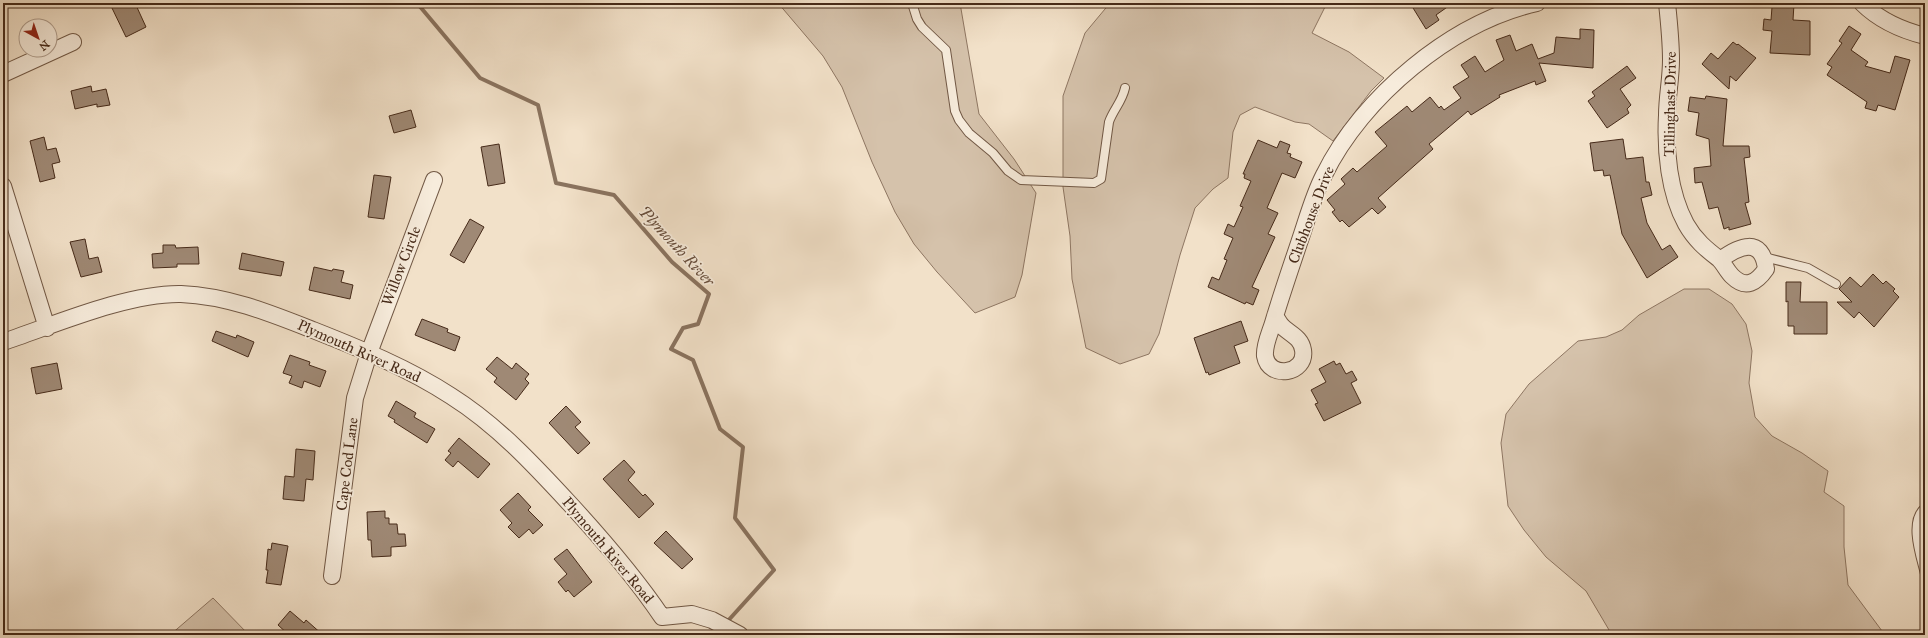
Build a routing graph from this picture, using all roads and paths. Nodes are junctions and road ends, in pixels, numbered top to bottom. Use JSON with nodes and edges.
{"nodes":[{"id":1,"x":912,"y":3,"type":"edge"},
{"id":2,"x":1537,"y":3,"type":"edge"},
{"id":3,"x":1667,"y":3,"type":"edge"},
{"id":4,"x":1862,"y":3,"type":"edge"},
{"id":5,"x":1925,"y":36,"type":"edge"},
{"id":6,"x":73,"y":42,"type":"dead end"},
{"id":7,"x":3,"y":74,"type":"edge"},
{"id":8,"x":1125,"y":88,"type":"dead end"},
{"id":9,"x":434,"y":180,"type":"dead end"},
{"id":10,"x":3,"y":186,"type":"edge"},
{"id":11,"x":1764,"y":257,"type":"junction"},
{"id":12,"x":1720,"y":260,"type":"junction"},
{"id":13,"x":1836,"y":284,"type":"dead end"},
{"id":14,"x":1275,"y":316,"type":"dead end"},
{"id":15,"x":47,"y":328,"type":"junction"},
{"id":16,"x":3,"y":342,"type":"edge"},
{"id":17,"x":369,"y":353,"type":"junction"},
{"id":18,"x":1925,"y":508,"type":"edge"},
{"id":19,"x":1925,"y":535,"type":"edge"},
{"id":20,"x":1917,"y":543,"type":"junction"},
{"id":21,"x":1925,"y":574,"type":"edge"},
{"id":22,"x":332,"y":576,"type":"dead end"},
{"id":23,"x":730,"y":629,"type":"edge"}],
"edges":[{"from":1,"to":8,"type":"lane"},
{"from":2,"to":14,"type":"street","name":"Clubhouse Drive"},
{"from":3,"to":12,"type":"street","name":"Tillinghast Drive"},
{"from":4,"to":5,"type":"street"},
{"from":6,"to":7,"type":"street"},
{"from":9,"to":17,"type":"street","name":"Willow Circle"},
{"from":10,"to":15,"type":"street"},
{"from":11,"to":12,"type":"street"},
{"from":11,"to":12,"type":"street","name":"Tillinghast Drive"},
{"from":11,"to":13,"type":"lane"},
{"from":15,"to":16,"type":"street","name":"Plymouth River Road"},
{"from":15,"to":17,"type":"street","name":"Plymouth River Road"},
{"from":17,"to":22,"type":"street","name":"Cape Cod Lane"},
{"from":17,"to":23,"type":"street","name":"Plymouth River Road"},
{"from":18,"to":20,"type":"lane"},
{"from":19,"to":20,"type":"lane"},
{"from":20,"to":21,"type":"lane"}]}
